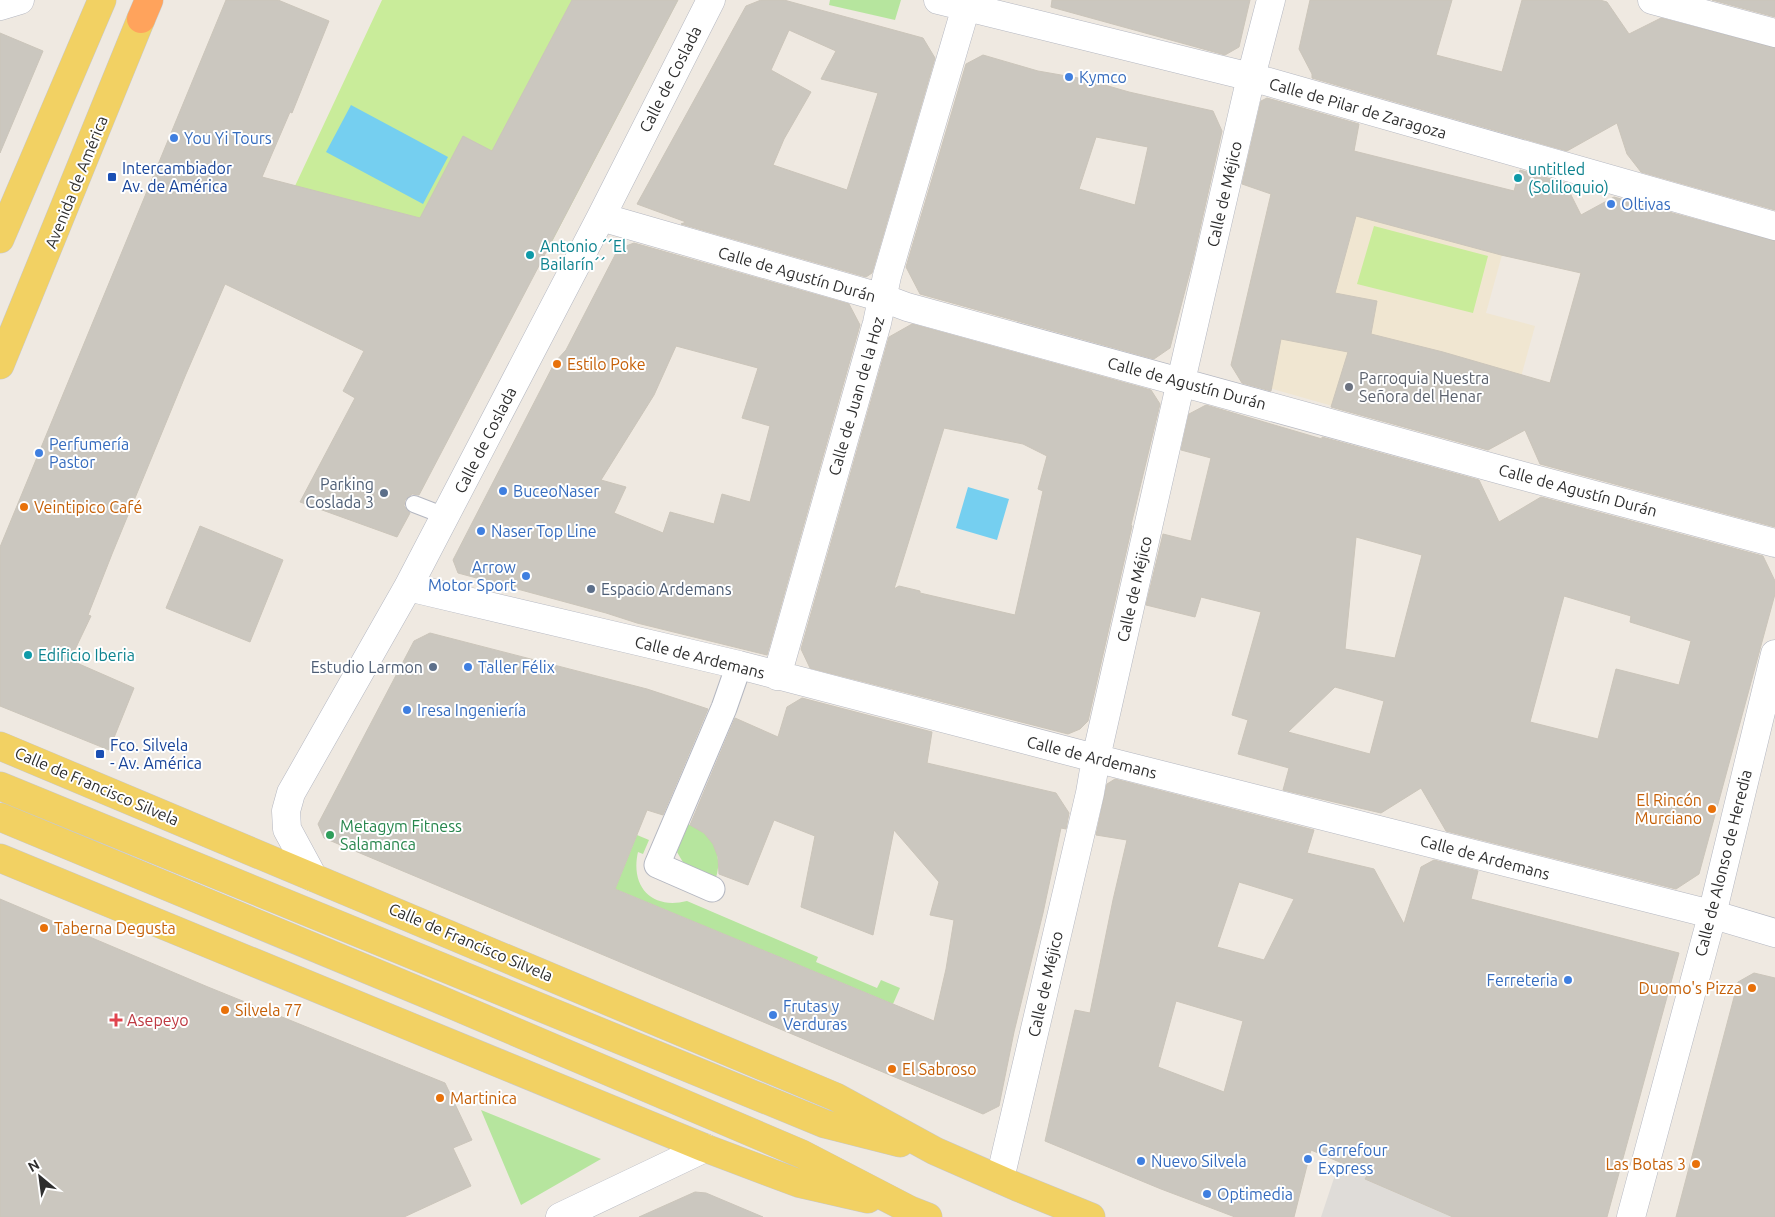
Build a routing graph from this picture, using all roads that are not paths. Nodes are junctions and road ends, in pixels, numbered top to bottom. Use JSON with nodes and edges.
{"nodes":[{"id":1,"x":20,"y":0,"type":"edge"},
{"id":2,"x":102,"y":0,"type":"edge"},
{"id":3,"x":711,"y":0,"type":"edge"},
{"id":4,"x":938,"y":0,"type":"edge"},
{"id":5,"x":1271,"y":0,"type":"edge"},
{"id":6,"x":1652,"y":0,"type":"edge"},
{"id":7,"x":967,"y":3,"type":"edge"},
{"id":8,"x":0,"y":6,"type":"edge"},
{"id":9,"x":148,"y":6,"type":"edge"},
{"id":10,"x":1775,"y":33,"type":"edge"},
{"id":11,"x":1251,"y":77,"type":"junction"},
{"id":12,"x":601,"y":217,"type":"junction"},
{"id":13,"x":1775,"y":226,"type":"edge"},
{"id":14,"x":0,"y":239,"type":"edge"},
{"id":15,"x":883,"y":298,"type":"junction"},
{"id":16,"x":0,"y":365,"type":"edge"},
{"id":17,"x":1181,"y":382,"type":"junction"},
{"id":18,"x":414,"y":504,"type":"dead end"},
{"id":19,"x":446,"y":516,"type":"junction"},
{"id":20,"x":1775,"y":543,"type":"edge"},
{"id":21,"x":408,"y":587,"type":"junction"},
{"id":22,"x":1775,"y":654,"type":"edge"},
{"id":23,"x":740,"y":665,"type":"junction"},
{"id":24,"x":777,"y":676,"type":"junction"},
{"id":25,"x":0,"y":746,"type":"edge"},
{"id":26,"x":1096,"y":758,"type":"junction"},
{"id":27,"x":0,"y":786,"type":"edge"},
{"id":28,"x":0,"y":817,"type":"edge"},
{"id":29,"x":0,"y":858,"type":"edge"},
{"id":30,"x":313,"y":877,"type":"junction"},
{"id":31,"x":712,"y":889,"type":"dead end"},
{"id":32,"x":1711,"y":914,"type":"junction"},
{"id":33,"x":1775,"y":933,"type":"edge"},
{"id":34,"x":705,"y":1148,"type":"junction"},
{"id":35,"x":935,"y":1152,"type":"junction"},
{"id":36,"x":1000,"y":1179,"type":"junction"},
{"id":37,"x":919,"y":1213,"type":"edge"},
{"id":38,"x":560,"y":1217,"type":"edge"},
{"id":39,"x":1091,"y":1217,"type":"edge"},
{"id":40,"x":1631,"y":1217,"type":"edge"}],
"edges":[{"from":1,"to":8,"type":"street"},
{"from":2,"to":14,"type":"main road"},
{"from":3,"to":12,"type":"street","name":"Calle de Coslada"},
{"from":4,"to":7,"type":"street","name":"Calle de Pilar de Zaragoza"},
{"from":5,"to":11,"type":"street","name":"Calle de Méjico"},
{"from":6,"to":10,"type":"street"},
{"from":7,"to":11,"type":"street","name":"Calle de Pilar de Zaragoza"},
{"from":7,"to":15,"type":"street","name":"Calle de Juan de la Hoz"},
{"from":9,"to":16,"type":"main road","name":"Avenida de América"},
{"from":11,"to":13,"type":"street","name":"Calle de Pilar de Zaragoza"},
{"from":11,"to":17,"type":"street","name":"Calle de Méjico"},
{"from":12,"to":15,"type":"street","name":"Calle de Agustín Durán"},
{"from":12,"to":19,"type":"street","name":"Calle de Coslada"},
{"from":15,"to":17,"type":"street","name":"Calle de Agustín Durán"},
{"from":15,"to":24,"type":"street","name":"Calle de Juan de la Hoz"},
{"from":17,"to":20,"type":"street","name":"Calle de Agustín Durán"},
{"from":17,"to":26,"type":"street","name":"Calle de Méjico"},
{"from":18,"to":19,"type":"lane"},
{"from":19,"to":21,"type":"street","name":"Calle de Coslada"},
{"from":21,"to":23,"type":"street","name":"Calle de Ardemans"},
{"from":21,"to":30,"type":"street","name":"Calle de Coslada"},
{"from":22,"to":32,"type":"street","name":"Calle de Alonso de Heredia"},
{"from":23,"to":24,"type":"street","name":"Calle de Ardemans"},
{"from":23,"to":31,"type":"street"},
{"from":24,"to":26,"type":"street","name":"Calle de Ardemans"},
{"from":25,"to":30,"type":"main road","name":"Calle de Francisco Silvela"},
{"from":26,"to":32,"type":"street","name":"Calle de Ardemans"},
{"from":26,"to":36,"type":"street","name":"Calle de Méjico"},
{"from":27,"to":35,"type":"main road","name":"Calle de Francisco Silvela"},
{"from":28,"to":37,"type":"main road"},
{"from":29,"to":34,"type":"main road"},
{"from":30,"to":35,"type":"main road","name":"Calle de Francisco Silvela"},
{"from":32,"to":33,"type":"street","name":"Calle de Ardemans"},
{"from":32,"to":40,"type":"street","name":"Calle de Alonso de Heredia"},
{"from":34,"to":37,"type":"main road"},
{"from":34,"to":38,"type":"street"},
{"from":35,"to":36,"type":"main road","name":"Calle de Francisco Silvela"},
{"from":36,"to":39,"type":"main road","name":"Calle de Francisco Silvela"}]}
